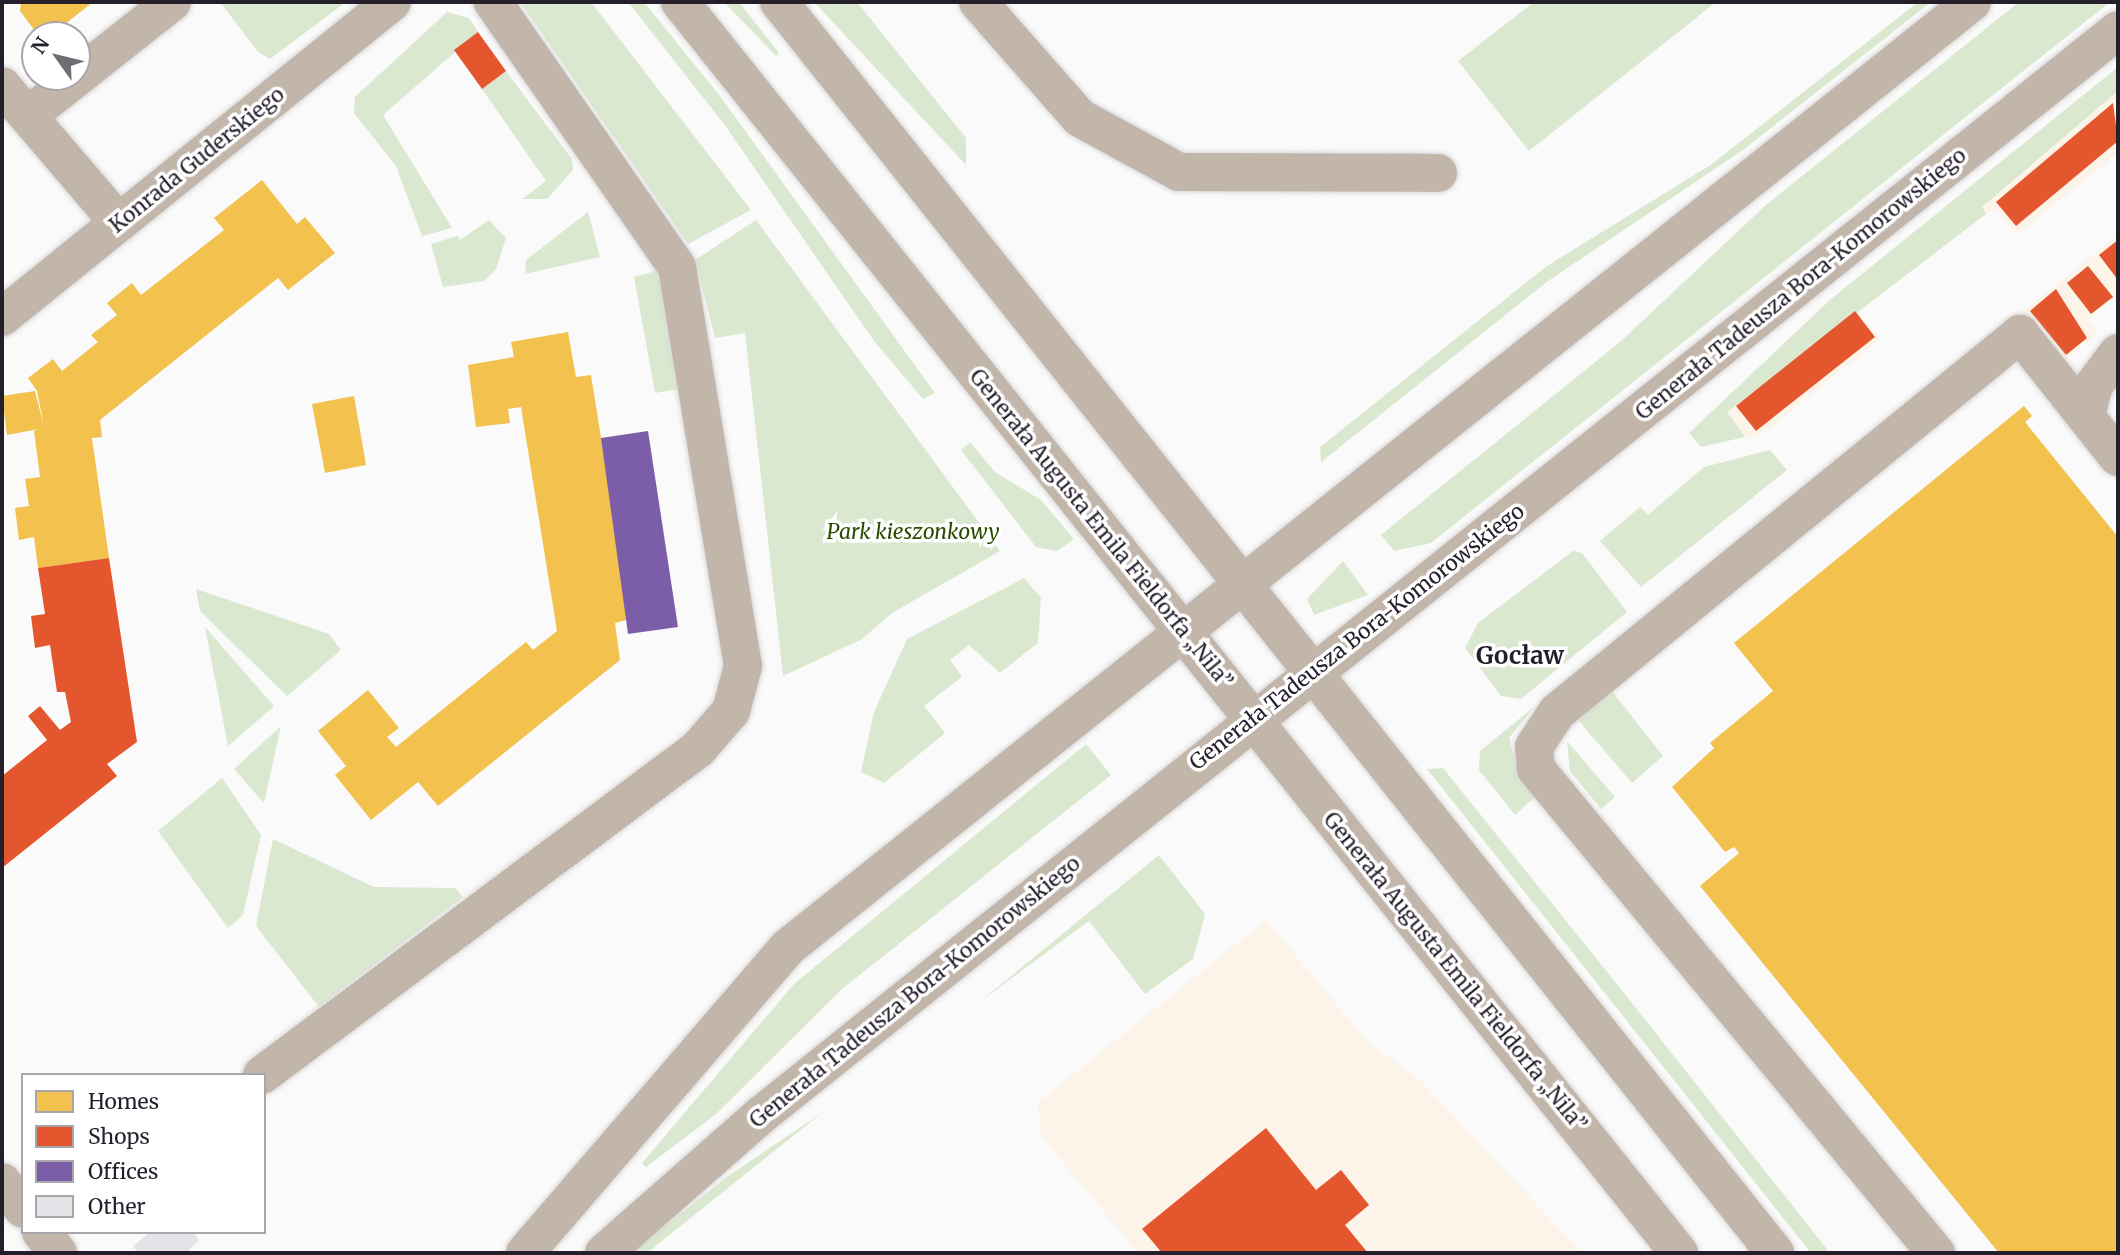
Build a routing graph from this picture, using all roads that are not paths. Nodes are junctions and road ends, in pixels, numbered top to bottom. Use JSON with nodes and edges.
{"nodes":[{"id":1,"x":172,"y":2,"type":"edge"},
{"id":2,"x":392,"y":2,"type":"edge"},
{"id":3,"x":493,"y":2,"type":"edge"},
{"id":4,"x":680,"y":2,"type":"edge"},
{"id":5,"x":779,"y":2,"type":"edge"},
{"id":6,"x":978,"y":2,"type":"edge"},
{"id":7,"x":1972,"y":2,"type":"edge"},
{"id":8,"x":2118,"y":30,"type":"edge"},
{"id":9,"x":2,"y":86,"type":"edge"},
{"id":10,"x":29,"y":116,"type":"junction"},
{"id":11,"x":1438,"y":173,"type":"dead end"},
{"id":12,"x":119,"y":223,"type":"junction"},
{"id":13,"x":2,"y":317,"type":"edge"},
{"id":14,"x":2118,"y":353,"type":"edge"},
{"id":15,"x":2087,"y":415,"type":"junction"},
{"id":16,"x":2118,"y":457,"type":"edge"},
{"id":17,"x":1242,"y":584,"type":"junction"},
{"id":18,"x":1183,"y":632,"type":"junction"},
{"id":19,"x":1314,"y":673,"type":"junction"},
{"id":20,"x":1254,"y":720,"type":"junction"},
{"id":21,"x":265,"y":1073,"type":"edge"},
{"id":22,"x":2,"y":1181,"type":"edge"},
{"id":23,"x":21,"y":1206,"type":"edge"},
{"id":24,"x":525,"y":1253,"type":"edge"},
{"id":25,"x":604,"y":1253,"type":"edge"},
{"id":26,"x":1679,"y":1253,"type":"edge"},
{"id":27,"x":1774,"y":1253,"type":"edge"},
{"id":28,"x":1936,"y":1253,"type":"edge"}],
"edges":[{"from":1,"to":10,"type":"street"},
{"from":2,"to":12,"type":"street","name":"Konrada Guderskiego"},
{"from":3,"to":21,"type":"street"},
{"from":4,"to":18,"type":"street","name":"Generała Augusta Emila Fieldorfa „Nila”"},
{"from":5,"to":17,"type":"street"},
{"from":6,"to":11,"type":"street"},
{"from":7,"to":17,"type":"street"},
{"from":8,"to":19,"type":"street","name":"Generała Tadeusza Bora-Komorowskiego"},
{"from":9,"to":10,"type":"street"},
{"from":10,"to":12,"type":"street"},
{"from":12,"to":13,"type":"street","name":"Konrada Guderskiego"},
{"from":14,"to":15,"type":"street"},
{"from":15,"to":16,"type":"street"},
{"from":15,"to":28,"type":"street"},
{"from":17,"to":18,"type":"street"},
{"from":17,"to":19,"type":"street"},
{"from":18,"to":20,"type":"street","name":"Generała Augusta Emila Fieldorfa „Nila”"},
{"from":18,"to":24,"type":"street"},
{"from":19,"to":20,"type":"street","name":"Generała Tadeusza Bora-Komorowskiego"},
{"from":19,"to":27,"type":"street"},
{"from":20,"to":25,"type":"street","name":"Generała Tadeusza Bora-Komorowskiego"},
{"from":20,"to":26,"type":"street","name":"Generała Augusta Emila Fieldorfa „Nila”"},
{"from":22,"to":23,"type":"street"}]}
